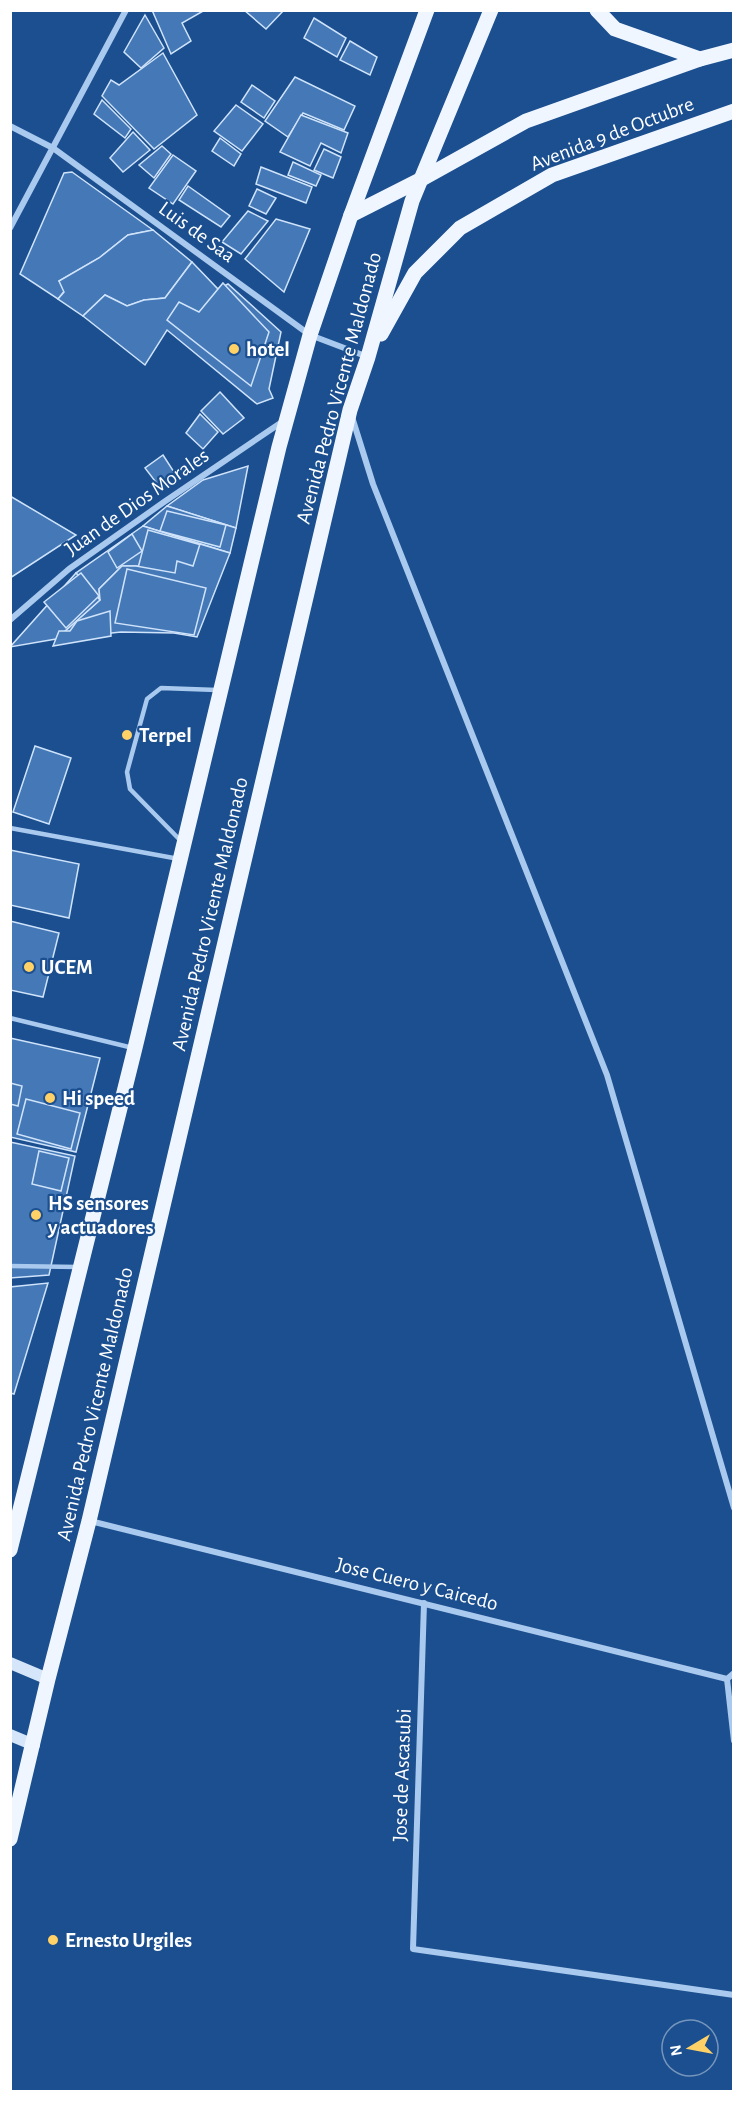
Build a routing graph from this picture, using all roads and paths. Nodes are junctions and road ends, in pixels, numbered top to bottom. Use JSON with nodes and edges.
{"nodes":[{"id":1,"x":126,"y":10,"type":"edge"},
{"id":2,"x":427,"y":10,"type":"edge"},
{"id":3,"x":491,"y":10,"type":"edge"},
{"id":4,"x":597,"y":10,"type":"edge"},
{"id":5,"x":734,"y":50,"type":"edge"},
{"id":6,"x":700,"y":59,"type":"junction"},
{"id":7,"x":734,"y":111,"type":"edge"},
{"id":8,"x":10,"y":126,"type":"edge"},
{"id":9,"x":53,"y":148,"type":"junction"},
{"id":10,"x":420,"y":180,"type":"junction"},
{"id":11,"x":351,"y":214,"type":"junction"},
{"id":12,"x":10,"y":228,"type":"edge"},
{"id":13,"x":310,"y":335,"type":"junction"},
{"id":14,"x":368,"y":357,"type":"junction"},
{"id":15,"x":350,"y":410,"type":"junction"},
{"id":16,"x":288,"y":418,"type":"junction"},
{"id":17,"x":10,"y":620,"type":"edge"},
{"id":18,"x":219,"y":690,"type":"junction"},
{"id":19,"x":10,"y":828,"type":"edge"},
{"id":20,"x":182,"y":852,"type":"junction"},
{"id":21,"x":10,"y":1018,"type":"edge"},
{"id":22,"x":135,"y":1048,"type":"junction"},
{"id":23,"x":10,"y":1266,"type":"edge"},
{"id":24,"x":81,"y":1267,"type":"junction"},
{"id":25,"x":734,"y":1508,"type":"edge"},
{"id":26,"x":89,"y":1521,"type":"junction"},
{"id":27,"x":10,"y":1550,"type":"edge"},
{"id":28,"x":424,"y":1603,"type":"junction"},
{"id":29,"x":10,"y":1663,"type":"edge"},
{"id":30,"x":734,"y":1673,"type":"edge"},
{"id":31,"x":48,"y":1679,"type":"junction"},
{"id":32,"x":727,"y":1679,"type":"junction"},
{"id":33,"x":10,"y":1735,"type":"edge"},
{"id":34,"x":734,"y":1741,"type":"edge"},
{"id":35,"x":34,"y":1745,"type":"junction"},
{"id":36,"x":10,"y":1839,"type":"edge"},
{"id":37,"x":734,"y":1995,"type":"edge"}],
"edges":[{"from":1,"to":9,"type":"street"},
{"from":2,"to":11,"type":"main road","name":"Avenida Pedro Vicente Maldonado"},
{"from":3,"to":10,"type":"main road","name":"Avenida Pedro Vicente Maldonado"},
{"from":4,"to":6,"type":"main road"},
{"from":5,"to":6,"type":"main road","name":"Avenida 9 de Octubre"},
{"from":6,"to":10,"type":"main road","name":"Avenida 9 de Octubre"},
{"from":7,"to":14,"type":"main road","name":"Avenida 9 de Octubre"},
{"from":8,"to":9,"type":"street","name":"Luis de Saa"},
{"from":9,"to":12,"type":"street"},
{"from":9,"to":13,"type":"street","name":"Luis de Saa"},
{"from":10,"to":11,"type":"main road","name":"Avenida 9 de Octubre"},
{"from":10,"to":14,"type":"main road","name":"Avenida Pedro Vicente Maldonado"},
{"from":11,"to":13,"type":"main road","name":"Avenida Pedro Vicente Maldonado"},
{"from":13,"to":14,"type":"street","name":"Luis de Saa"},
{"from":13,"to":16,"type":"main road","name":"Avenida Pedro Vicente Maldonado"},
{"from":14,"to":15,"type":"main road","name":"Avenida Pedro Vicente Maldonado"},
{"from":15,"to":25,"type":"street"},
{"from":15,"to":26,"type":"main road","name":"Avenida Pedro Vicente Maldonado"},
{"from":16,"to":17,"type":"street","name":"Juan de Dios Morales"},
{"from":16,"to":18,"type":"main road","name":"Avenida Pedro Vicente Maldonado"},
{"from":18,"to":20,"type":"main road","name":"Avenida Pedro Vicente Maldonado"},
{"from":18,"to":20,"type":"lane"},
{"from":19,"to":20,"type":"lane"},
{"from":20,"to":22,"type":"main road","name":"Avenida Pedro Vicente Maldonado"},
{"from":21,"to":22,"type":"lane"},
{"from":22,"to":24,"type":"main road","name":"Avenida Pedro Vicente Maldonado"},
{"from":23,"to":24,"type":"lane"},
{"from":24,"to":27,"type":"main road","name":"Avenida Pedro Vicente Maldonado"},
{"from":26,"to":28,"type":"street","name":"Jose Cuero y Caicedo"},
{"from":26,"to":31,"type":"main road","name":"Avenida Pedro Vicente Maldonado"},
{"from":28,"to":32,"type":"street","name":"Jose Cuero y Caicedo"},
{"from":28,"to":37,"type":"street","name":"Jose de Ascasubi"},
{"from":29,"to":31,"type":"street"},
{"from":30,"to":32,"type":"street"},
{"from":31,"to":35,"type":"main road","name":"Avenida Pedro Vicente Maldonado"},
{"from":32,"to":34,"type":"street"},
{"from":33,"to":35,"type":"street"},
{"from":35,"to":36,"type":"main road","name":"Avenida Pedro Vicente Maldonado"}]}
